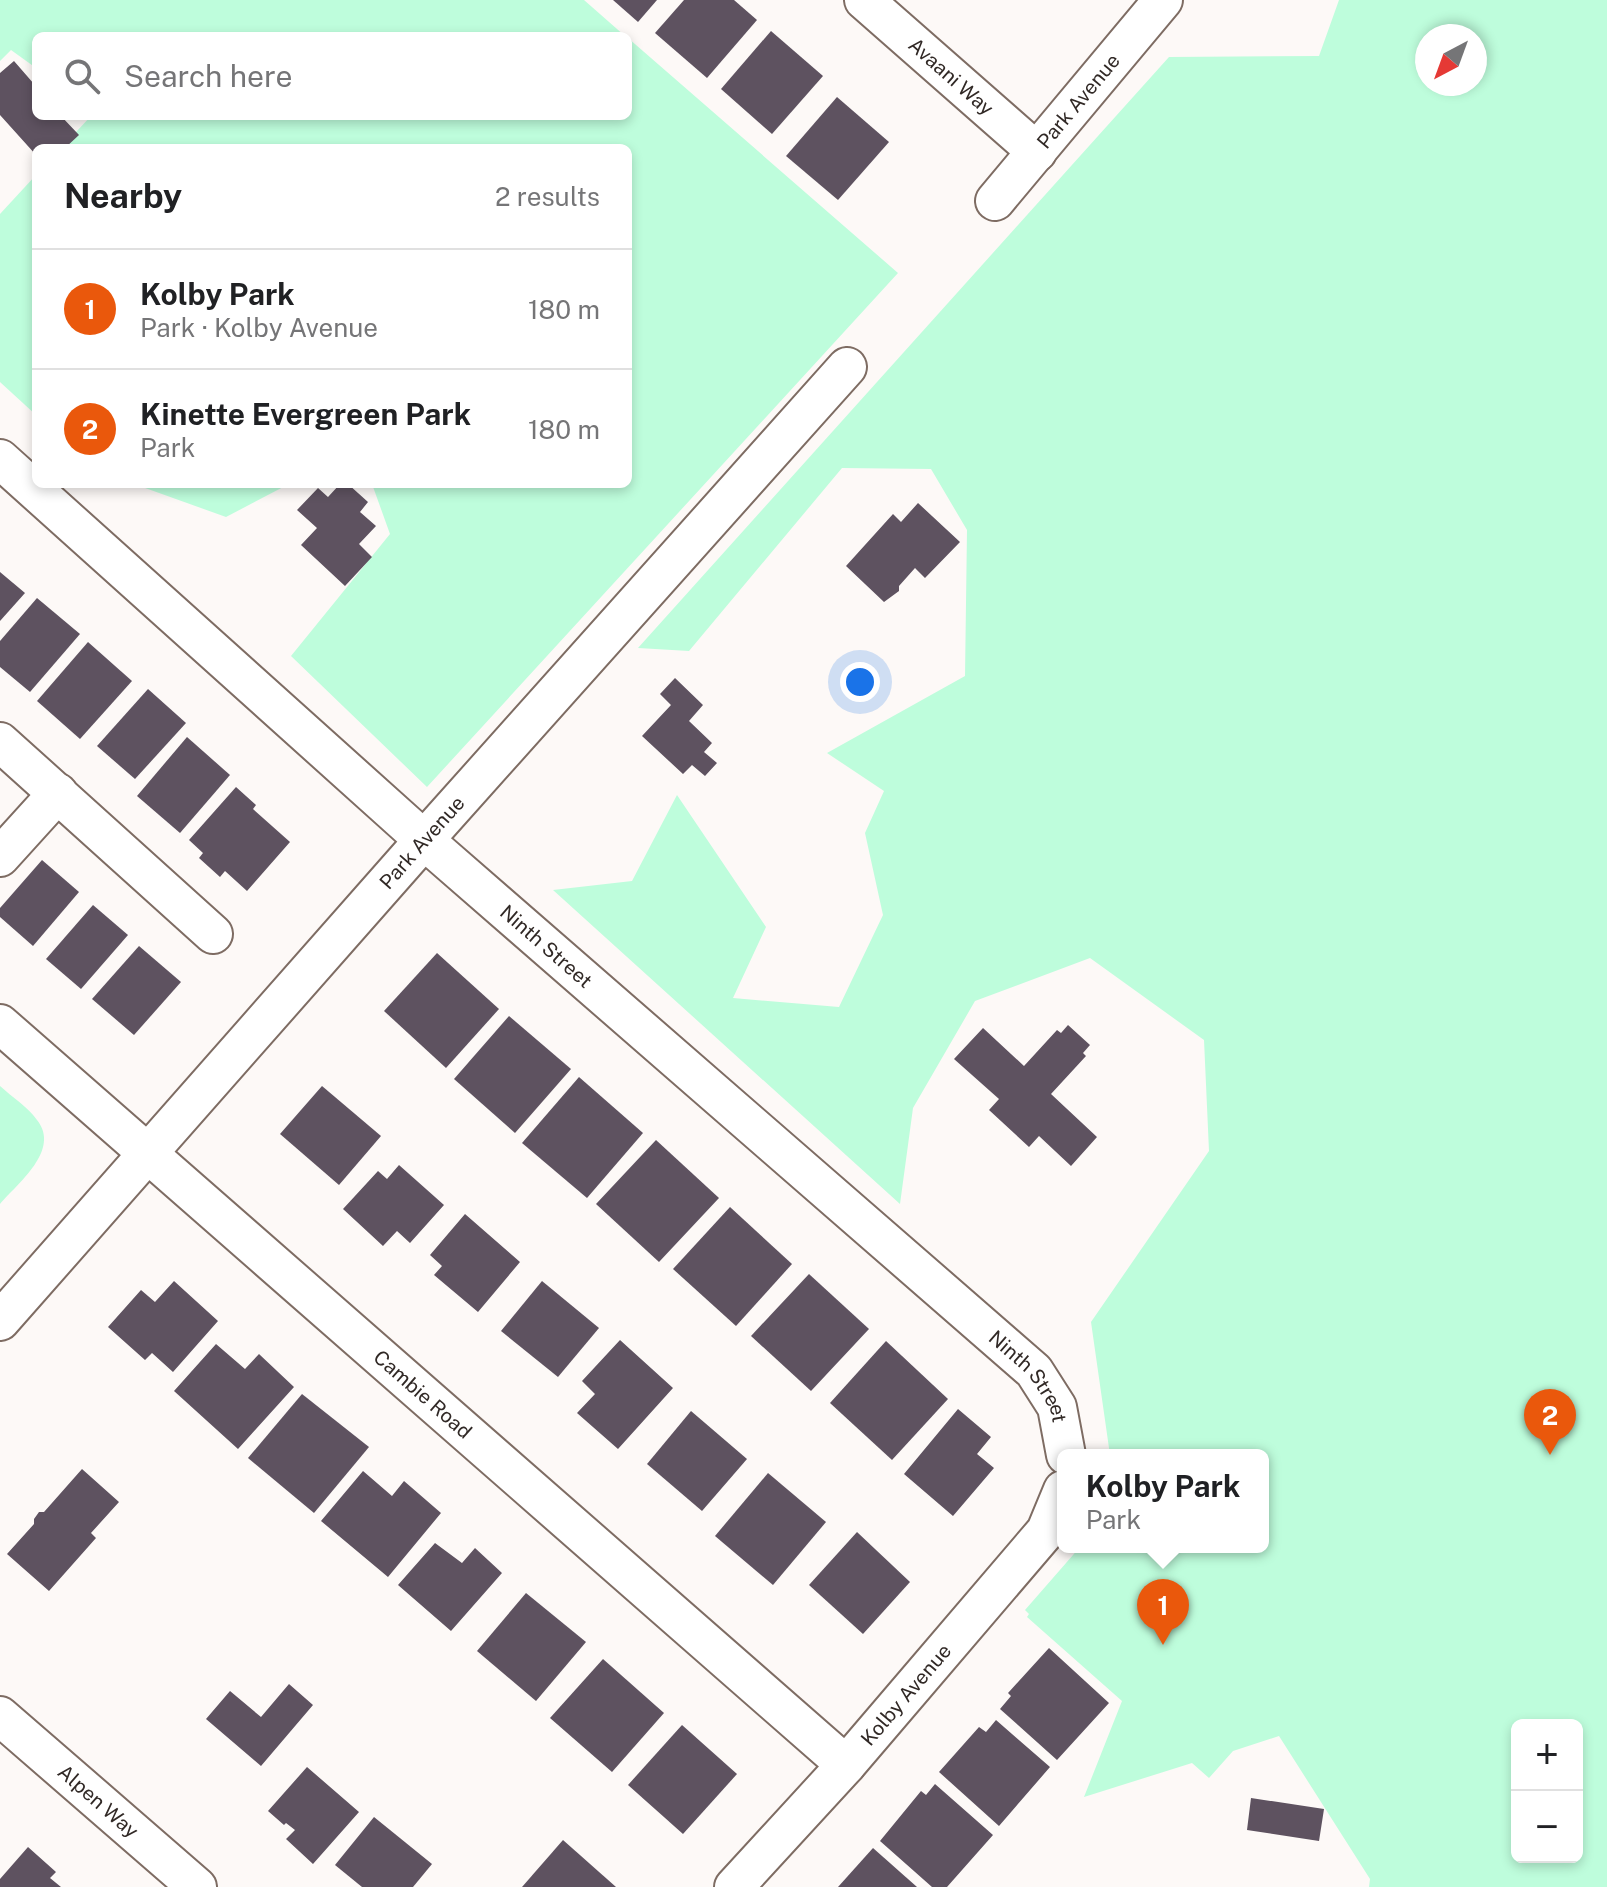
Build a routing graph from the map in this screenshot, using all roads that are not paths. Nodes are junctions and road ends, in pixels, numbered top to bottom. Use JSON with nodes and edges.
{"nodes":[{"id":1,"x":864,"y":0,"type":"edge"},
{"id":2,"x":1163,"y":0,"type":"edge"},
{"id":3,"x":1037,"y":152,"type":"junction"},
{"id":4,"x":995,"y":201,"type":"dead end"},
{"id":5,"x":847,"y":367,"type":"dead end"},
{"id":6,"x":0,"y":459,"type":"edge"},
{"id":7,"x":32,"y":488,"type":"edge"},
{"id":8,"x":32,"y":488,"type":"edge"},
{"id":9,"x":0,"y":742,"type":"edge"},
{"id":10,"x":58,"y":793,"type":"junction"},
{"id":11,"x":424,"y":840,"type":"junction"},
{"id":12,"x":0,"y":857,"type":"edge"},
{"id":13,"x":213,"y":934,"type":"dead end"},
{"id":14,"x":0,"y":1024,"type":"edge"},
{"id":15,"x":148,"y":1153,"type":"junction"},
{"id":16,"x":0,"y":1321,"type":"edge"},
{"id":17,"x":1065,"y":1449,"type":"edge"},
{"id":18,"x":1057,"y":1504,"type":"edge"},
{"id":19,"x":0,"y":1716,"type":"edge"},
{"id":20,"x":846,"y":1765,"type":"junction"},
{"id":21,"x":197,"y":1887,"type":"edge"},
{"id":22,"x":734,"y":1887,"type":"edge"}],
"edges":[{"from":1,"to":3,"type":"street","name":"Avaani Way"},
{"from":2,"to":3,"type":"street","name":"Park Avenue"},
{"from":3,"to":4,"type":"street","name":"Park Avenue"},
{"from":5,"to":11,"type":"street","name":"Park Avenue"},
{"from":6,"to":7,"type":"street","name":"Ninth Street"},
{"from":8,"to":11,"type":"street","name":"Ninth Street"},
{"from":9,"to":10,"type":"street"},
{"from":10,"to":12,"type":"street"},
{"from":10,"to":13,"type":"street"},
{"from":11,"to":15,"type":"street","name":"Park Avenue"},
{"from":11,"to":17,"type":"street","name":"Ninth Street"},
{"from":14,"to":15,"type":"street","name":"Cambie Road"},
{"from":15,"to":16,"type":"street","name":"Park Avenue"},
{"from":15,"to":20,"type":"street","name":"Cambie Road"},
{"from":18,"to":20,"type":"street","name":"Kolby Avenue"},
{"from":19,"to":21,"type":"street","name":"Alpen Way"},
{"from":20,"to":22,"type":"street","name":"Kolby Avenue"}]}
